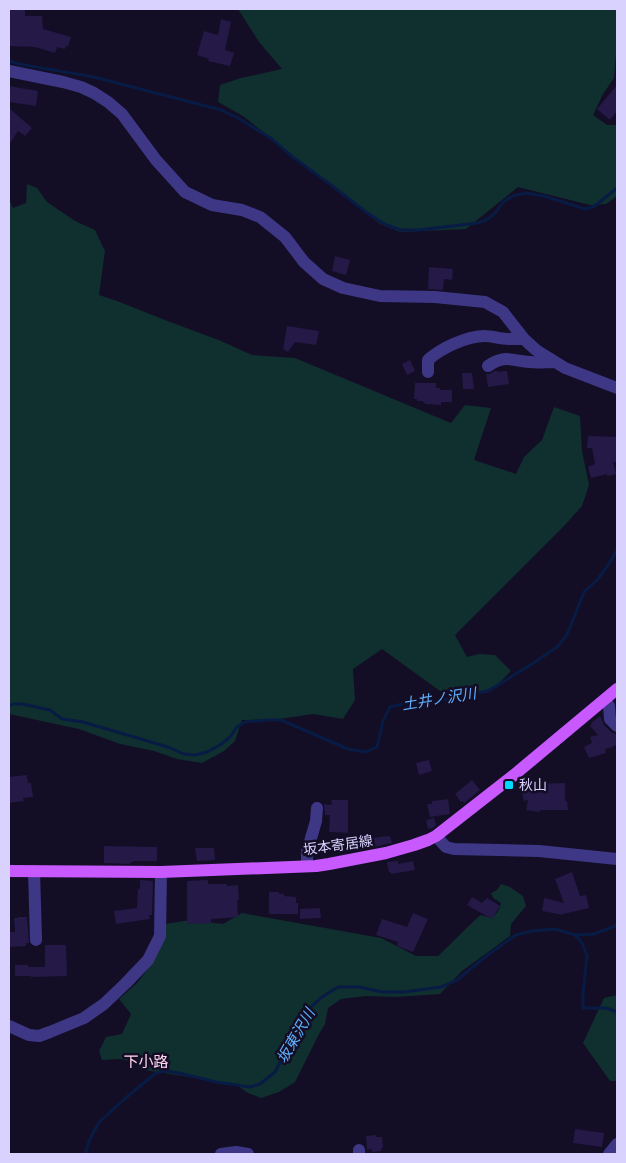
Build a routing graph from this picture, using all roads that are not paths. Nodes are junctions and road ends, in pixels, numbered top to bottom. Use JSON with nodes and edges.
{"nodes":[{"id":1,"x":9,"y":71,"type":"edge"},
{"id":2,"x":524,"y":338,"type":"junction"},
{"id":3,"x":554,"y":362,"type":"junction"},
{"id":4,"x":488,"y":366,"type":"dead end"},
{"id":5,"x":428,"y":372,"type":"dead end"},
{"id":6,"x":617,"y":388,"type":"edge"},
{"id":7,"x":617,"y":689,"type":"edge"},
{"id":8,"x":605,"y":700,"type":"junction"},
{"id":9,"x":617,"y":726,"type":"edge"},
{"id":10,"x":317,"y":808,"type":"dead end"},
{"id":11,"x":436,"y":836,"type":"junction"},
{"id":12,"x":617,"y":859,"type":"edge"},
{"id":13,"x":307,"y":866,"type":"junction"},
{"id":14,"x":9,"y":871,"type":"edge"},
{"id":15,"x":34,"y":871,"type":"junction"},
{"id":16,"x":161,"y":872,"type":"junction"},
{"id":17,"x":36,"y":940,"type":"dead end"},
{"id":18,"x":9,"y":1026,"type":"edge"},
{"id":19,"x":617,"y":1144,"type":"edge"},
{"id":20,"x":221,"y":1154,"type":"edge"},
{"id":21,"x":248,"y":1154,"type":"edge"},
{"id":22,"x":609,"y":1154,"type":"edge"}],
"edges":[{"from":1,"to":2,"type":"street"},
{"from":2,"to":3,"type":"street"},
{"from":2,"to":5,"type":"street"},
{"from":3,"to":4,"type":"street"},
{"from":3,"to":6,"type":"street"},
{"from":7,"to":8,"type":"main road","name":"坂本寄居線"},
{"from":8,"to":9,"type":"street"},
{"from":8,"to":11,"type":"main road","name":"坂本寄居線"},
{"from":10,"to":13,"type":"street"},
{"from":11,"to":12,"type":"street"},
{"from":11,"to":13,"type":"main road","name":"坂本寄居線"},
{"from":13,"to":16,"type":"main road","name":"坂本寄居線"},
{"from":14,"to":15,"type":"main road","name":"坂本寄居線"},
{"from":15,"to":16,"type":"main road","name":"坂本寄居線"},
{"from":15,"to":17,"type":"street"},
{"from":16,"to":18,"type":"street"},
{"from":19,"to":22,"type":"street"},
{"from":20,"to":21,"type":"street"}]}
